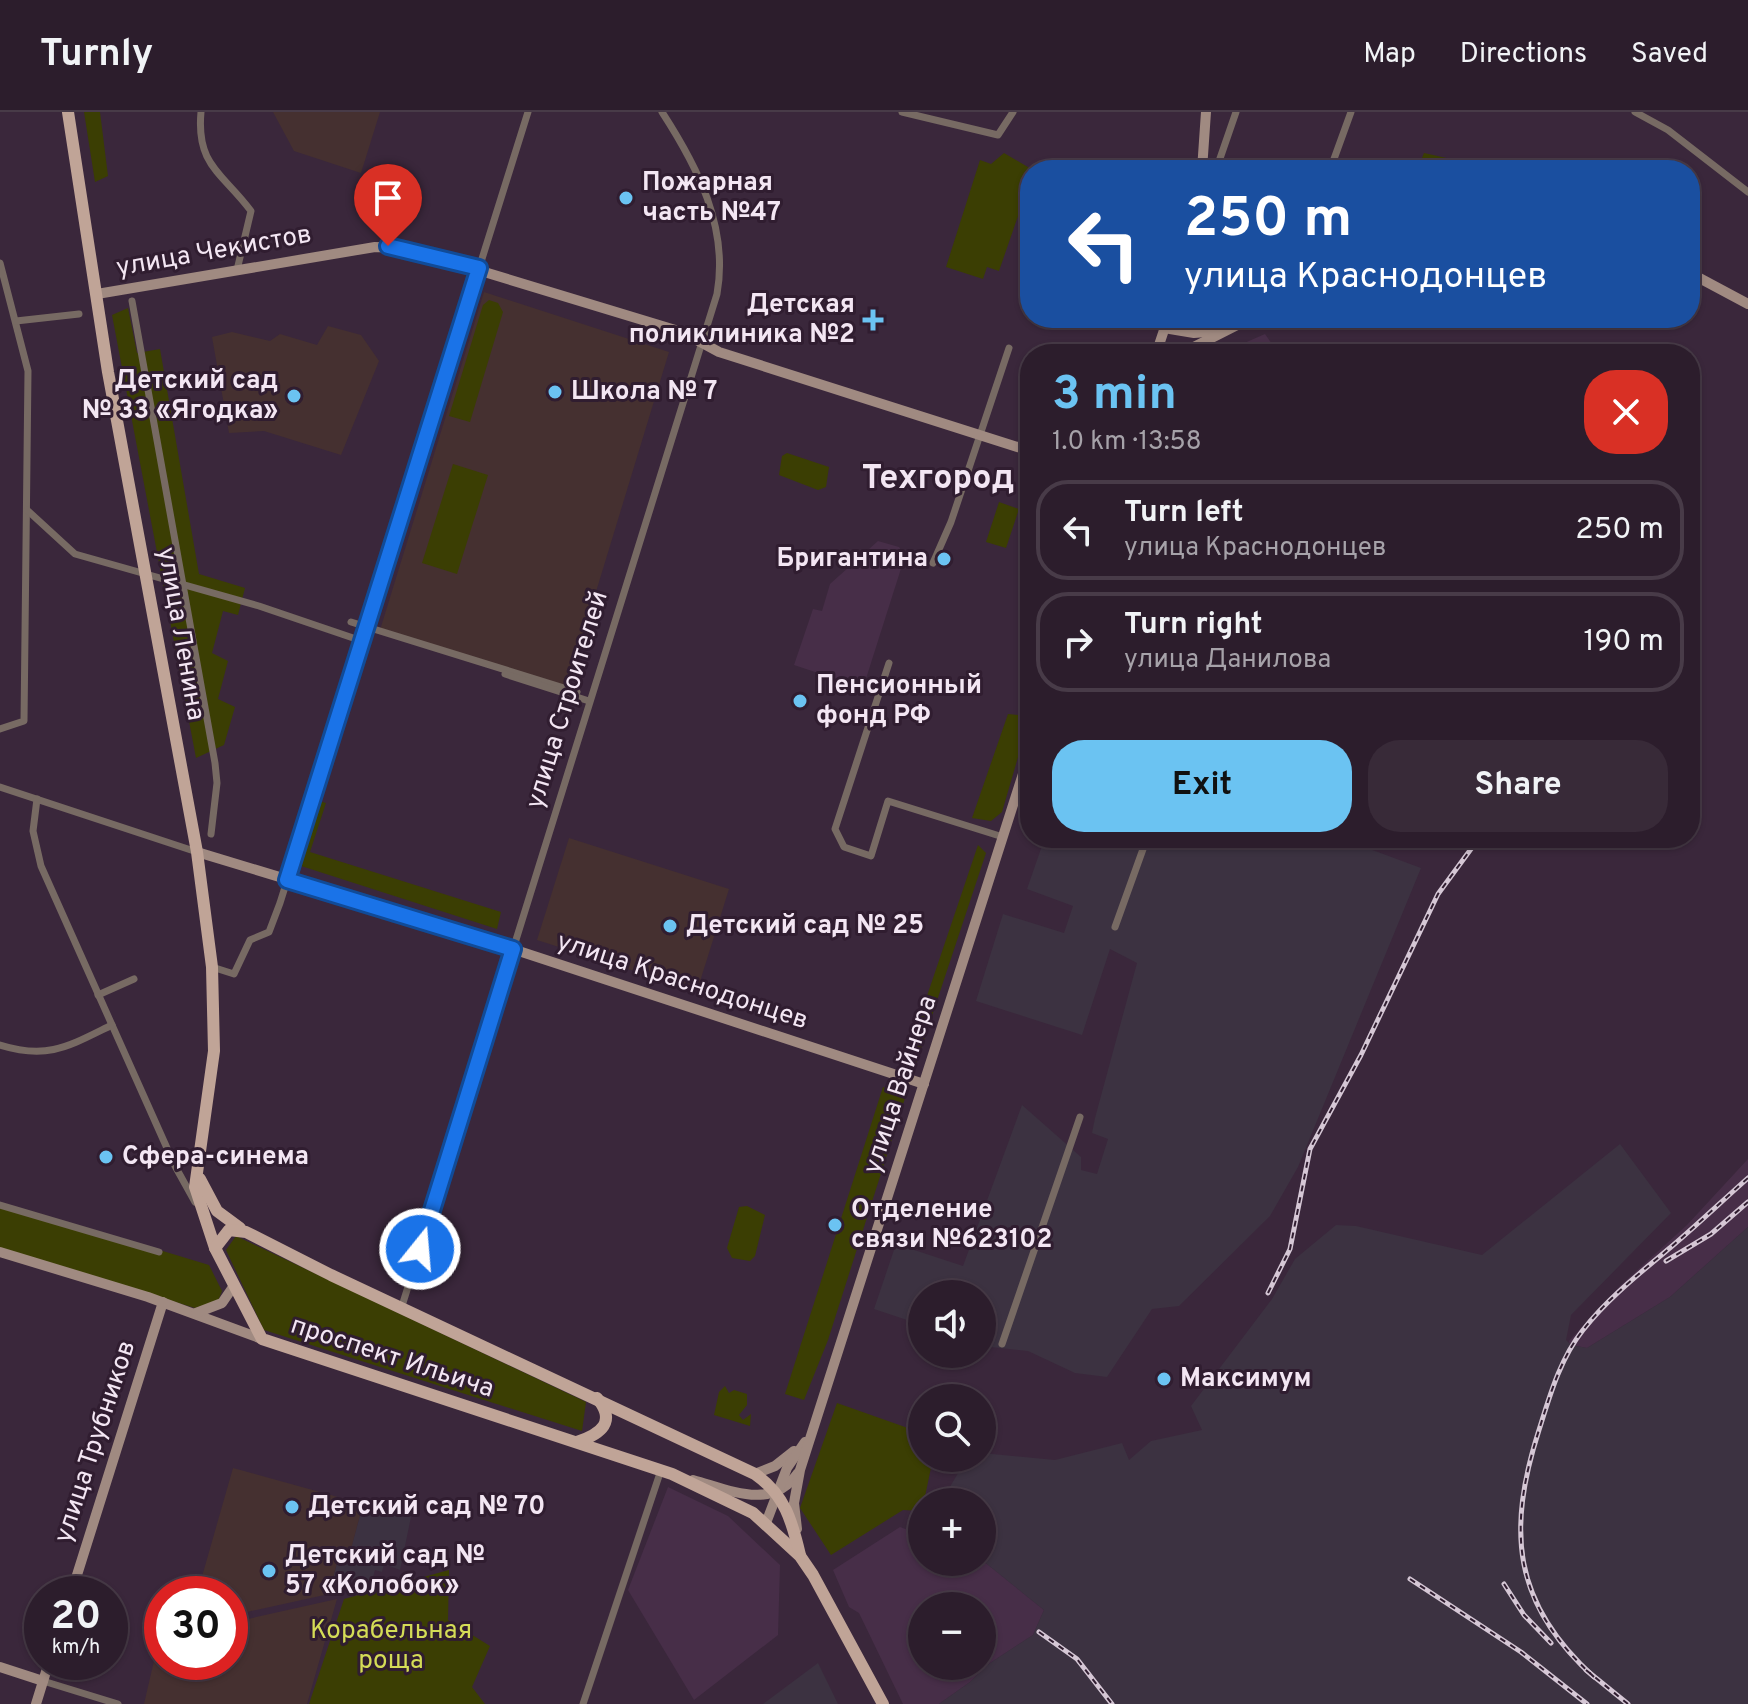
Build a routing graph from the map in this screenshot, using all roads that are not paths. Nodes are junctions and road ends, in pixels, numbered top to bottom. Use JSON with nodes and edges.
{"nodes":[{"id":1,"x":68,"y":112,"type":"edge"},
{"id":2,"x":201,"y":112,"type":"edge"},
{"id":3,"x":528,"y":112,"type":"edge"},
{"id":4,"x":662,"y":112,"type":"edge"},
{"id":5,"x":902,"y":112,"type":"edge"},
{"id":6,"x":1013,"y":112,"type":"edge"},
{"id":7,"x":1206,"y":112,"type":"edge"},
{"id":8,"x":1236,"y":112,"type":"edge"},
{"id":9,"x":1351,"y":112,"type":"edge"},
{"id":10,"x":1635,"y":112,"type":"edge"},
{"id":11,"x":1203,"y":160,"type":"edge"},
{"id":12,"x":1219,"y":160,"type":"edge"},
{"id":13,"x":1334,"y":160,"type":"edge"},
{"id":14,"x":1748,"y":192,"type":"edge"},
{"id":15,"x":0,"y":263,"type":"edge"},
{"id":16,"x":479,"y":268,"type":"junction"},
{"id":17,"x":237,"y":270,"type":"junction"},
{"id":18,"x":1700,"y":278,"type":"edge"},
{"id":19,"x":97,"y":294,"type":"junction"},
{"id":20,"x":132,"y":301,"type":"dead end"},
{"id":21,"x":1748,"y":304,"type":"edge"},
{"id":22,"x":79,"y":314,"type":"dead end"},
{"id":23,"x":16,"y":321,"type":"junction"},
{"id":24,"x":1180,"y":328,"type":"edge"},
{"id":25,"x":1230,"y":328,"type":"edge"},
{"id":26,"x":1224,"y":331,"type":"junction"},
{"id":27,"x":702,"y":342,"type":"junction"},
{"id":28,"x":1199,"y":344,"type":"edge"},
{"id":29,"x":1009,"y":348,"type":"dead end"},
{"id":30,"x":979,"y":435,"type":"junction"},
{"id":31,"x":1020,"y":448,"type":"edge"},
{"id":32,"x":27,"y":510,"type":"junction"},
{"id":33,"x":933,"y":563,"type":"dead end"},
{"id":34,"x":147,"y":574,"type":"junction"},
{"id":35,"x":183,"y":584,"type":"junction"},
{"id":36,"x":351,"y":622,"type":"dead end"},
{"id":37,"x":366,"y":628,"type":"junction"},
{"id":38,"x":362,"y":641,"type":"junction"},
{"id":39,"x":889,"y":663,"type":"dead end"},
{"id":40,"x":577,"y":692,"type":"dead end"},
{"id":41,"x":589,"y":701,"type":"junction"},
{"id":42,"x":0,"y":729,"type":"edge"},
{"id":43,"x":1020,"y":783,"type":"edge"},
{"id":44,"x":0,"y":787,"type":"edge"},
{"id":45,"x":37,"y":799,"type":"junction"},
{"id":46,"x":211,"y":834,"type":"dead end"},
{"id":47,"x":1003,"y":837,"type":"junction"},
{"id":48,"x":1143,"y":848,"type":"edge"},
{"id":49,"x":197,"y":852,"type":"junction"},
{"id":50,"x":287,"y":880,"type":"junction"},
{"id":51,"x":1115,"y":927,"type":"dead end"},
{"id":52,"x":513,"y":949,"type":"junction"},
{"id":53,"x":212,"y":967,"type":"junction"},
{"id":54,"x":134,"y":979,"type":"dead end"},
{"id":55,"x":98,"y":995,"type":"junction"},
{"id":56,"x":112,"y":1025,"type":"junction"},
{"id":57,"x":0,"y":1045,"type":"edge"},
{"id":58,"x":924,"y":1084,"type":"junction"},
{"id":59,"x":1080,"y":1117,"type":"dead end"},
{"id":60,"x":196,"y":1166,"type":"junction"},
{"id":61,"x":0,"y":1205,"type":"edge"},
{"id":62,"x":200,"y":1210,"type":"junction"},
{"id":63,"x":246,"y":1232,"type":"junction"},
{"id":64,"x":215,"y":1248,"type":"junction"},
{"id":65,"x":0,"y":1252,"type":"edge"},
{"id":66,"x":159,"y":1252,"type":"dead end"},
{"id":67,"x":233,"y":1287,"type":"junction"},
{"id":68,"x":163,"y":1302,"type":"junction"},
{"id":69,"x":402,"y":1306,"type":"junction"},
{"id":70,"x":195,"y":1313,"type":"junction"},
{"id":71,"x":262,"y":1339,"type":"junction"},
{"id":72,"x":1002,"y":1344,"type":"dead end"},
{"id":73,"x":596,"y":1397,"type":"junction"},
{"id":74,"x":813,"y":1431,"type":"junction"},
{"id":75,"x":577,"y":1442,"type":"junction"},
{"id":76,"x":805,"y":1442,"type":"junction"},
{"id":77,"x":800,"y":1470,"type":"junction"},
{"id":78,"x":666,"y":1472,"type":"junction"},
{"id":79,"x":755,"y":1474,"type":"junction"},
{"id":80,"x":777,"y":1493,"type":"junction"},
{"id":81,"x":766,"y":1523,"type":"junction"},
{"id":82,"x":800,"y":1556,"type":"junction"},
{"id":83,"x":77,"y":1576,"type":"edge"},
{"id":84,"x":0,"y":1667,"type":"edge"},
{"id":85,"x":43,"y":1681,"type":"junction"},
{"id":86,"x":36,"y":1704,"type":"edge"},
{"id":87,"x":118,"y":1704,"type":"edge"},
{"id":88,"x":583,"y":1704,"type":"edge"},
{"id":89,"x":883,"y":1704,"type":"edge"}],
"edges":[{"from":1,"to":19,"type":"main road","name":"улица Ленина"},
{"from":2,"to":17,"type":"street"},
{"from":3,"to":16,"type":"street"},
{"from":4,"to":27,"type":"street","name":"улица Строителей"},
{"from":5,"to":6,"type":"street"},
{"from":7,"to":11,"type":"street"},
{"from":8,"to":12,"type":"street"},
{"from":9,"to":13,"type":"street"},
{"from":10,"to":14,"type":"street"},
{"from":15,"to":23,"type":"street"},
{"from":16,"to":17,"type":"street","name":"улица Чекистов"},
{"from":16,"to":27,"type":"street","name":"улица Чекистов"},
{"from":16,"to":37,"type":"street"},
{"from":17,"to":19,"type":"street","name":"улица Чекистов"},
{"from":18,"to":21,"type":"street"},
{"from":19,"to":34,"type":"main road","name":"улица Ленина"},
{"from":20,"to":35,"type":"street"},
{"from":22,"to":23,"type":"street"},
{"from":23,"to":32,"type":"street"},
{"from":24,"to":26,"type":"street"},
{"from":25,"to":26,"type":"street"},
{"from":26,"to":28,"type":"street"},
{"from":27,"to":30,"type":"street","name":"улица Чекистов"},
{"from":27,"to":41,"type":"street","name":"улица Строителей"},
{"from":29,"to":30,"type":"street"},
{"from":30,"to":31,"type":"street","name":"улица Чекистов"},
{"from":30,"to":33,"type":"street"},
{"from":32,"to":34,"type":"street"},
{"from":32,"to":42,"type":"street"},
{"from":34,"to":35,"type":"street"},
{"from":34,"to":49,"type":"main road","name":"улица Ленина"},
{"from":35,"to":38,"type":"street"},
{"from":35,"to":46,"type":"street"},
{"from":36,"to":37,"type":"street"},
{"from":37,"to":38,"type":"street"},
{"from":37,"to":40,"type":"street"},
{"from":37,"to":41,"type":"street"},
{"from":38,"to":50,"type":"street"},
{"from":39,"to":47,"type":"street"},
{"from":41,"to":52,"type":"street","name":"улица Строителей"},
{"from":43,"to":47,"type":"street","name":"улица Вайнера"},
{"from":44,"to":45,"type":"street"},
{"from":45,"to":49,"type":"street"},
{"from":45,"to":55,"type":"street","name":"улица Ленина"},
{"from":47,"to":58,"type":"street","name":"улица Вайнера"},
{"from":48,"to":51,"type":"street"},
{"from":49,"to":50,"type":"street","name":"улица Краснодонцев"},
{"from":49,"to":53,"type":"main road","name":"улица Ленина"},
{"from":50,"to":52,"type":"street","name":"улица Краснодонцев"},
{"from":50,"to":53,"type":"street"},
{"from":52,"to":58,"type":"street","name":"улица Краснодонцев"},
{"from":52,"to":69,"type":"street","name":"улица Строителей"},
{"from":53,"to":60,"type":"main road","name":"улица Ленина"},
{"from":54,"to":55,"type":"street"},
{"from":55,"to":56,"type":"street","name":"улица Ленина"},
{"from":56,"to":57,"type":"street"},
{"from":56,"to":62,"type":"street","name":"улица Ленина"},
{"from":58,"to":74,"type":"street","name":"улица Вайнера"},
{"from":59,"to":72,"type":"street"},
{"from":60,"to":62,"type":"main road","name":"улица Ленина"},
{"from":60,"to":63,"type":"main road"},
{"from":61,"to":66,"type":"street"},
{"from":62,"to":64,"type":"main road","name":"улица Ленина"},
{"from":63,"to":64,"type":"main road"},
{"from":63,"to":69,"type":"main road","name":"проспект Ильича"},
{"from":64,"to":67,"type":"main road","name":"улица Ленина"},
{"from":65,"to":68,"type":"street","name":"проспект Ильича"},
{"from":67,"to":70,"type":"street"},
{"from":67,"to":71,"type":"main road","name":"улица Ленина"},
{"from":68,"to":70,"type":"street","name":"проспект Ильича"},
{"from":68,"to":83,"type":"street","name":"улица Трубников"},
{"from":69,"to":73,"type":"main road","name":"проспект Ильича"},
{"from":70,"to":71,"type":"street","name":"проспект Ильича"},
{"from":71,"to":75,"type":"main road","name":"проспект Ильича"},
{"from":73,"to":75,"type":"main road"},
{"from":73,"to":79,"type":"main road","name":"проспект Ильича"},
{"from":74,"to":76,"type":"street","name":"улица Вайнера"},
{"from":74,"to":77,"type":"street","name":"улица Вайнера"},
{"from":75,"to":78,"type":"main road","name":"проспект Ильича"},
{"from":76,"to":79,"type":"street"},
{"from":76,"to":80,"type":"street","name":"улица Вайнера"},
{"from":77,"to":80,"type":"street"},
{"from":77,"to":82,"type":"street","name":"улица Вайнера"},
{"from":78,"to":80,"type":"street","name":"проспект Ильича"},
{"from":78,"to":81,"type":"main road","name":"проспект Ильича"},
{"from":78,"to":88,"type":"street"},
{"from":79,"to":80,"type":"main road","name":"проспект Ильича"},
{"from":80,"to":81,"type":"street","name":"улица Вайнера"},
{"from":80,"to":82,"type":"main road","name":"проспект Ильича"},
{"from":81,"to":82,"type":"main road","name":"проспект Ильича"},
{"from":82,"to":89,"type":"main road"},
{"from":84,"to":85,"type":"street"},
{"from":85,"to":86,"type":"street"},
{"from":85,"to":87,"type":"street"}]}
